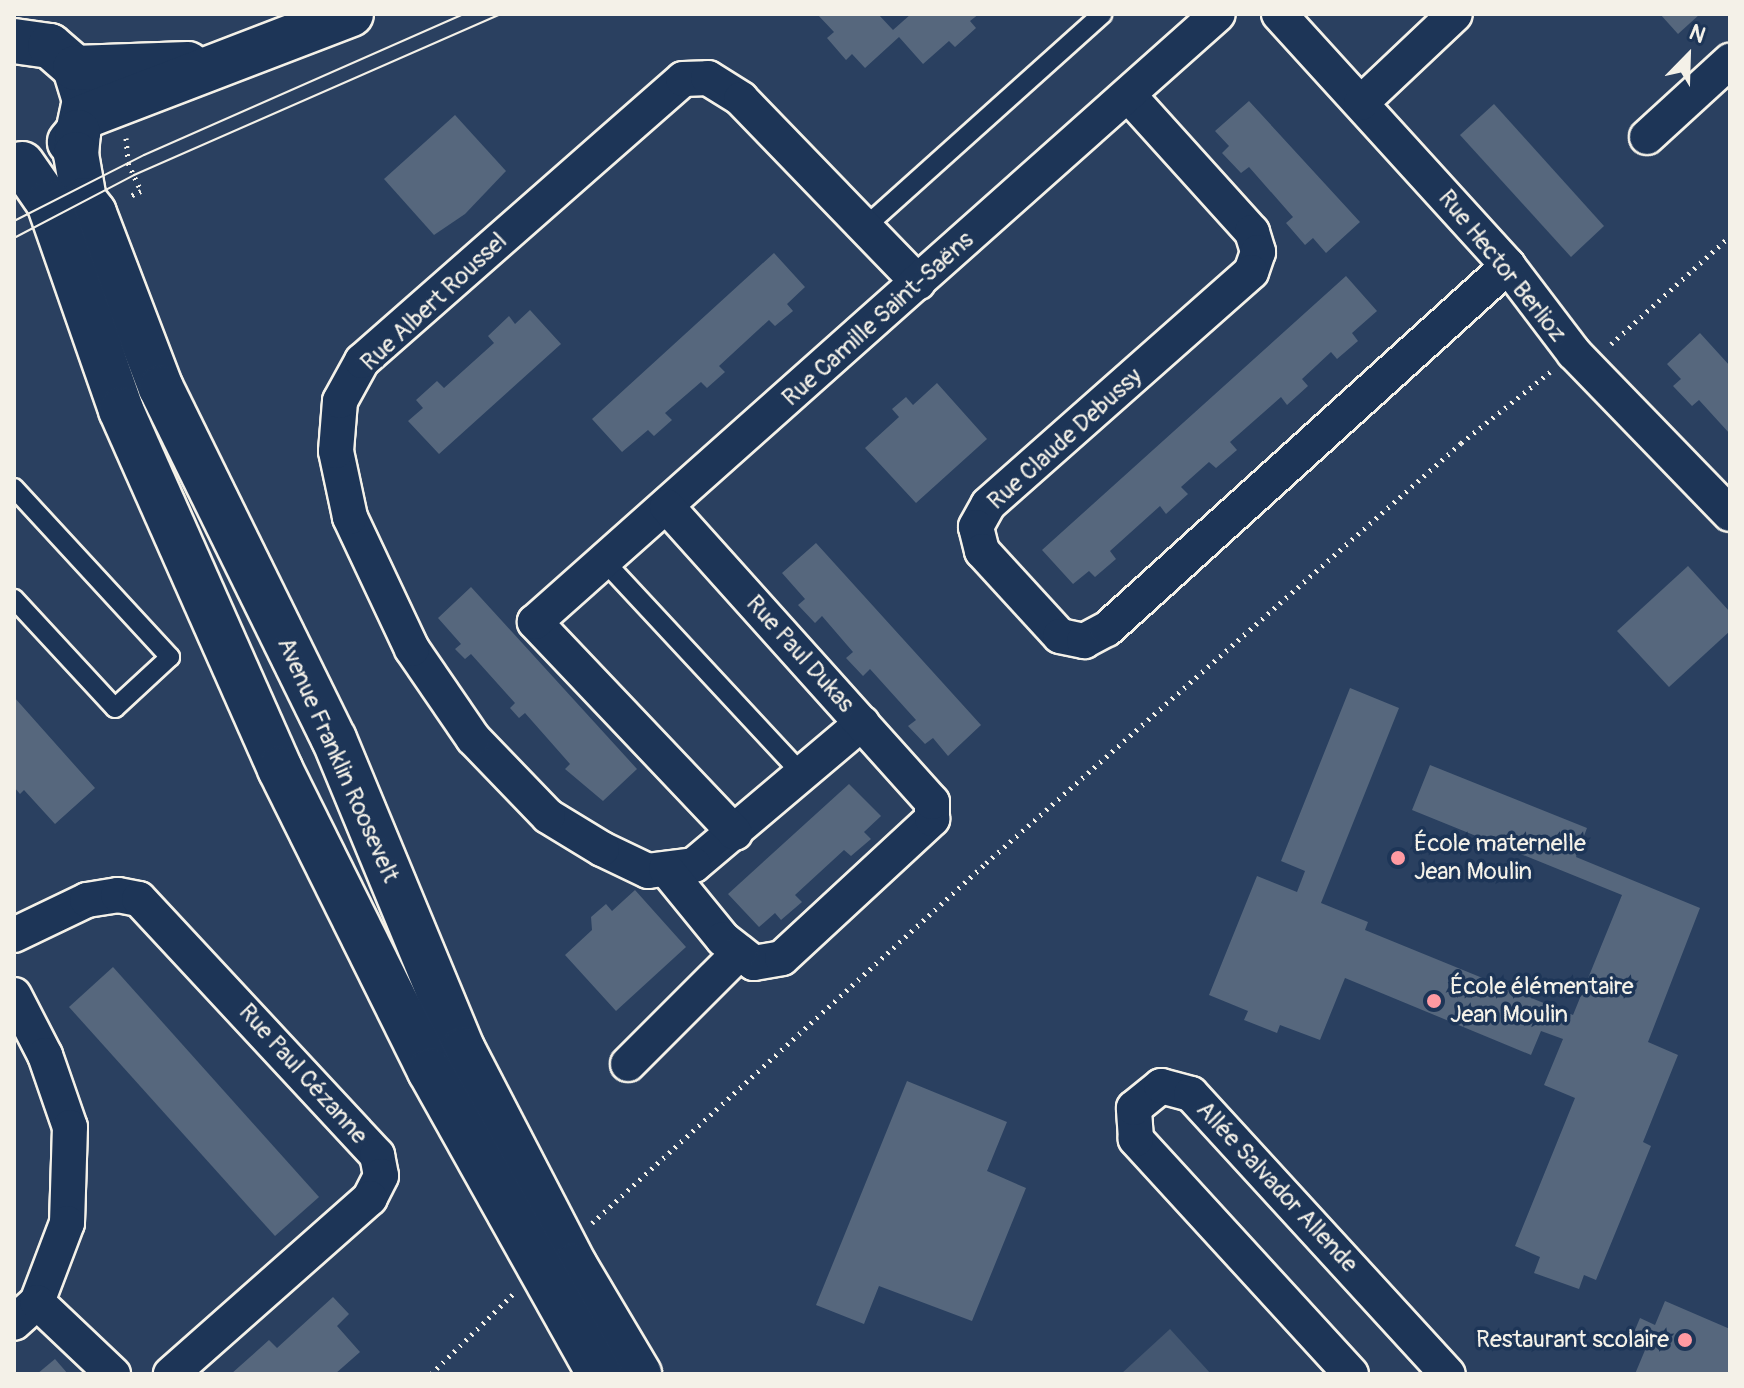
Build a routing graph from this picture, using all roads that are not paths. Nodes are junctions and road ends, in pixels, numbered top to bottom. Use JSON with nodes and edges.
{"nodes":[{"id":1,"x":351,"y":14,"type":"edge"},
{"id":2,"x":1102,"y":14,"type":"edge"},
{"id":3,"x":1218,"y":14,"type":"edge"},
{"id":4,"x":1279,"y":14,"type":"edge"},
{"id":5,"x":1455,"y":14,"type":"edge"},
{"id":6,"x":23,"y":32,"type":"edge"},
{"id":7,"x":1730,"y":61,"type":"edge"},
{"id":8,"x":231,"y":62,"type":"junction"},
{"id":9,"x":75,"y":68,"type":"junction"},
{"id":10,"x":1130,"y":97,"type":"junction"},
{"id":11,"x":1361,"y":103,"type":"junction"},
{"id":12,"x":81,"y":125,"type":"junction"},
{"id":13,"x":1647,"y":137,"type":"dead end"},
{"id":14,"x":18,"y":164,"type":"edge"},
{"id":15,"x":865,"y":227,"type":"junction"},
{"id":16,"x":1508,"y":266,"type":"junction"},
{"id":17,"x":918,"y":282,"type":"junction"},
{"id":18,"x":14,"y":488,"type":"edge"},
{"id":19,"x":667,"y":507,"type":"junction"},
{"id":20,"x":1730,"y":514,"type":"edge"},
{"id":21,"x":605,"y":562,"type":"junction"},
{"id":22,"x":14,"y":599,"type":"edge"},
{"id":23,"x":862,"y":723,"type":"junction"},
{"id":24,"x":800,"y":772,"type":"junction"},
{"id":25,"x":735,"y":833,"type":"junction"},
{"id":26,"x":666,"y":869,"type":"junction"},
{"id":27,"x":14,"y":935,"type":"edge"},
{"id":28,"x":740,"y":952,"type":"junction"},
{"id":29,"x":14,"y":995,"type":"edge"},
{"id":30,"x":628,"y":1064,"type":"dead end"},
{"id":31,"x":552,"y":1259,"type":"junction"},
{"id":32,"x":26,"y":1313,"type":"edge"},
{"id":33,"x":113,"y":1374,"type":"edge"},
{"id":34,"x":171,"y":1374,"type":"edge"},
{"id":35,"x":599,"y":1374,"type":"edge"},
{"id":36,"x":639,"y":1374,"type":"edge"},
{"id":37,"x":1351,"y":1374,"type":"edge"},
{"id":38,"x":1448,"y":1374,"type":"edge"}],
"edges":[{"from":1,"to":8,"type":"street"},
{"from":2,"to":15,"type":"lane"},
{"from":3,"to":10,"type":"street","name":"Rue Camille Saint-Saëns"},
{"from":4,"to":11,"type":"street","name":"Rue Hector Berlioz"},
{"from":5,"to":11,"type":"street"},
{"from":6,"to":9,"type":"street"},
{"from":7,"to":13,"type":"street"},
{"from":8,"to":9,"type":"street"},
{"from":8,"to":12,"type":"street"},
{"from":9,"to":12,"type":"street","name":"Avenue Franklin Roosevelt"},
{"from":10,"to":16,"type":"street","name":"Rue Claude Debussy"},
{"from":10,"to":17,"type":"street","name":"Rue Camille Saint-Saëns"},
{"from":11,"to":16,"type":"street","name":"Rue Hector Berlioz"},
{"from":12,"to":14,"type":"street"},
{"from":12,"to":31,"type":"street","name":"Avenue Franklin Roosevelt"},
{"from":14,"to":31,"type":"street","name":"Avenue Franklin Roosevelt"},
{"from":15,"to":17,"type":"street","name":"Rue Albert Roussel"},
{"from":15,"to":26,"type":"street","name":"Rue Albert Roussel"},
{"from":16,"to":20,"type":"street","name":"Rue Hector Berlioz"},
{"from":17,"to":19,"type":"street","name":"Rue Camille Saint-Saëns"},
{"from":18,"to":22,"type":"lane"},
{"from":19,"to":21,"type":"street","name":"Rue Camille Saint-Saëns"},
{"from":19,"to":23,"type":"street","name":"Rue Paul Dukas"},
{"from":21,"to":24,"type":"lane"},
{"from":21,"to":25,"type":"street","name":"Rue Camille Saint-Saëns"},
{"from":23,"to":24,"type":"street"},
{"from":23,"to":28,"type":"street","name":"Rue Paul Dukas"},
{"from":24,"to":25,"type":"street"},
{"from":25,"to":26,"type":"street"},
{"from":26,"to":28,"type":"street"},
{"from":27,"to":34,"type":"street","name":"Rue Paul Cézanne"},
{"from":28,"to":30,"type":"street"},
{"from":29,"to":32,"type":"street"},
{"from":31,"to":35,"type":"street","name":"Avenue Franklin Roosevelt"},
{"from":31,"to":36,"type":"street","name":"Avenue Franklin Roosevelt"},
{"from":32,"to":33,"type":"street"},
{"from":37,"to":38,"type":"street","name":"Allée Salvador Allende"}]}
